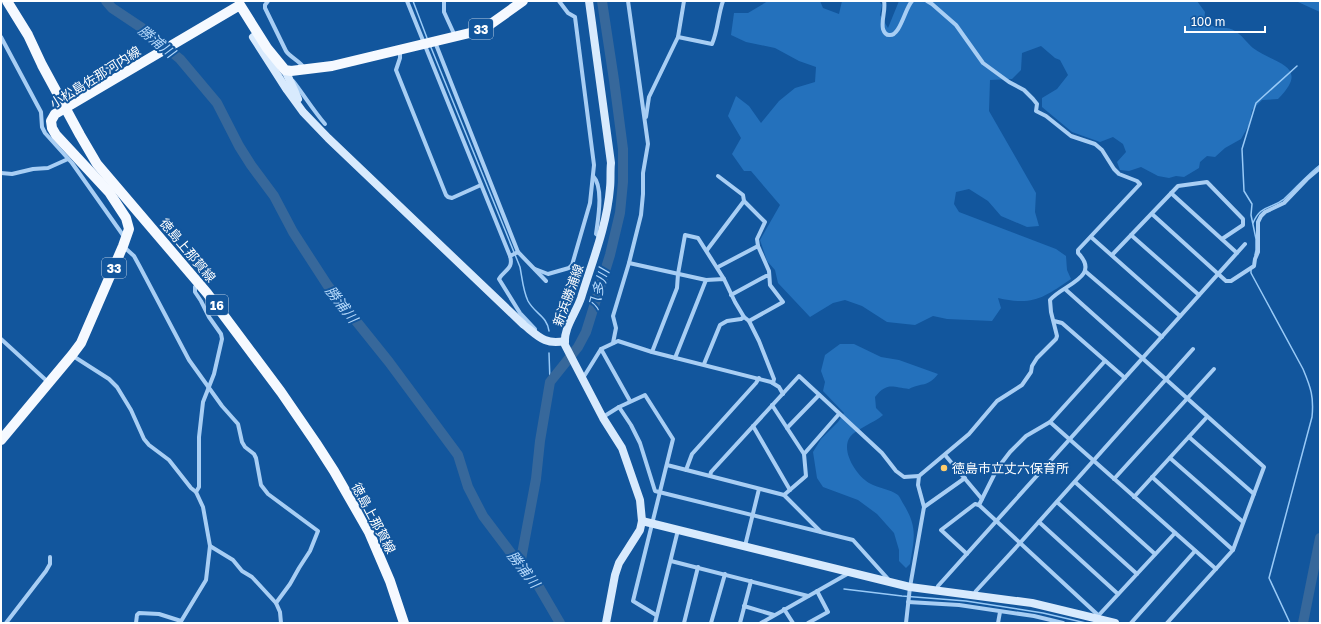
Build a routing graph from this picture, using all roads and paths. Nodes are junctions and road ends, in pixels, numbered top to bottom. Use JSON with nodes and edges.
{"nodes":[{"id":1,"x":7,"y":1,"type":"edge"},
{"id":2,"x":268,"y":1,"type":"edge"},
{"id":3,"x":407,"y":1,"type":"edge"},
{"id":4,"x":444,"y":1,"type":"edge"},
{"id":5,"x":523,"y":1,"type":"edge"},
{"id":6,"x":558,"y":1,"type":"edge"},
{"id":7,"x":589,"y":1,"type":"edge"},
{"id":8,"x":628,"y":1,"type":"edge"},
{"id":9,"x":684,"y":1,"type":"edge"},
{"id":10,"x":723,"y":1,"type":"edge"},
{"id":11,"x":884,"y":1,"type":"edge"},
{"id":12,"x":912,"y":1,"type":"edge"},
{"id":13,"x":927,"y":1,"type":"edge"},
{"id":14,"x":236,"y":5,"type":"edge"},
{"id":15,"x":1,"y":37,"type":"edge"},
{"id":16,"x":253,"y":37,"type":"junction"},
{"id":17,"x":455,"y":37,"type":"junction"},
{"id":18,"x":678,"y":37,"type":"junction"},
{"id":19,"x":430,"y":43,"type":"junction"},
{"id":20,"x":267,"y":48,"type":"junction"},
{"id":21,"x":400,"y":50,"type":"junction"},
{"id":22,"x":285,"y":70,"type":"junction"},
{"id":23,"x":305,"y":70,"type":"junction"},
{"id":24,"x":65,"y":108,"type":"junction"},
{"id":25,"x":644,"y":118,"type":"junction"},
{"id":26,"x":325,"y":124,"type":"dead end"},
{"id":27,"x":316,"y":126,"type":"junction"},
{"id":28,"x":68,"y":159,"type":"junction"},
{"id":29,"x":1320,"y":168,"type":"edge"},
{"id":30,"x":1,"y":173,"type":"edge"},
{"id":31,"x":593,"y":176,"type":"junction"},
{"id":32,"x":718,"y":176,"type":"dead end"},
{"id":33,"x":481,"y":185,"type":"junction"},
{"id":34,"x":1171,"y":193,"type":"junction"},
{"id":35,"x":744,"y":201,"type":"junction"},
{"id":36,"x":1152,"y":214,"type":"junction"},
{"id":37,"x":1131,"y":235,"type":"junction"},
{"id":38,"x":600,"y":237,"type":"junction"},
{"id":39,"x":1091,"y":237,"type":"junction"},
{"id":40,"x":1222,"y":239,"type":"junction"},
{"id":41,"x":125,"y":243,"type":"junction"},
{"id":42,"x":1245,"y":244,"type":"dead end"},
{"id":43,"x":758,"y":246,"type":"junction"},
{"id":44,"x":707,"y":250,"type":"junction"},
{"id":45,"x":517,"y":253,"type":"junction"},
{"id":46,"x":1237,"y":253,"type":"junction"},
{"id":47,"x":511,"y":256,"type":"junction"},
{"id":48,"x":1112,"y":256,"type":"junction"},
{"id":49,"x":629,"y":263,"type":"junction"},
{"id":50,"x":718,"y":267,"type":"junction"},
{"id":51,"x":535,"y":269,"type":"junction"},
{"id":52,"x":1084,"y":271,"type":"junction"},
{"id":53,"x":678,"y":274,"type":"junction"},
{"id":54,"x":1218,"y":274,"type":"junction"},
{"id":55,"x":770,"y":276,"type":"junction"},
{"id":56,"x":724,"y":279,"type":"junction"},
{"id":57,"x":546,"y":280,"type":"dead end"},
{"id":58,"x":706,"y":280,"type":"junction"},
{"id":59,"x":198,"y":282,"type":"junction"},
{"id":60,"x":1065,"y":289,"type":"junction"},
{"id":61,"x":731,"y":295,"type":"junction"},
{"id":62,"x":1199,"y":295,"type":"junction"},
{"id":63,"x":744,"y":316,"type":"junction"},
{"id":64,"x":1180,"y":316,"type":"junction"},
{"id":65,"x":749,"y":321,"type":"junction"},
{"id":66,"x":1054,"y":321,"type":"junction"},
{"id":67,"x":535,"y":334,"type":"junction"},
{"id":68,"x":1162,"y":337,"type":"junction"},
{"id":69,"x":1,"y":339,"type":"edge"},
{"id":70,"x":565,"y":343,"type":"junction"},
{"id":71,"x":613,"y":343,"type":"junction"},
{"id":72,"x":601,"y":349,"type":"junction"},
{"id":73,"x":1193,"y":349,"type":"dead end"},
{"id":74,"x":652,"y":352,"type":"junction"},
{"id":75,"x":72,"y":355,"type":"junction"},
{"id":76,"x":675,"y":358,"type":"junction"},
{"id":77,"x":1143,"y":358,"type":"junction"},
{"id":78,"x":1105,"y":361,"type":"junction"},
{"id":79,"x":704,"y":364,"type":"junction"},
{"id":80,"x":1214,"y":369,"type":"dead end"},
{"id":81,"x":582,"y":376,"type":"junction"},
{"id":82,"x":759,"y":378,"type":"junction"},
{"id":83,"x":1125,"y":378,"type":"junction"},
{"id":84,"x":1166,"y":380,"type":"junction"},
{"id":85,"x":48,"y":383,"type":"junction"},
{"id":86,"x":773,"y":383,"type":"junction"},
{"id":87,"x":208,"y":388,"type":"junction"},
{"id":88,"x":782,"y":394,"type":"junction"},
{"id":89,"x":819,"y":395,"type":"junction"},
{"id":90,"x":1187,"y":399,"type":"junction"},
{"id":91,"x":630,"y":401,"type":"junction"},
{"id":92,"x":772,"y":405,"type":"junction"},
{"id":93,"x":619,"y":408,"type":"junction"},
{"id":94,"x":839,"y":414,"type":"junction"},
{"id":95,"x":1208,"y":417,"type":"junction"},
{"id":96,"x":603,"y":418,"type":"junction"},
{"id":97,"x":1050,"y":422,"type":"junction"},
{"id":98,"x":753,"y":426,"type":"junction"},
{"id":99,"x":787,"y":428,"type":"junction"},
{"id":100,"x":1189,"y":437,"type":"junction"},
{"id":101,"x":1070,"y":439,"type":"junction"},
{"id":102,"x":1,"y":440,"type":"edge"},
{"id":103,"x":804,"y":454,"type":"junction"},
{"id":104,"x":945,"y":454,"type":"junction"},
{"id":105,"x":1170,"y":458,"type":"junction"},
{"id":106,"x":1094,"y":461,"type":"junction"},
{"id":107,"x":667,"y":465,"type":"junction"},
{"id":108,"x":686,"y":470,"type":"junction"},
{"id":109,"x":710,"y":476,"type":"junction"},
{"id":110,"x":919,"y":476,"type":"junction"},
{"id":111,"x":1152,"y":477,"type":"junction"},
{"id":112,"x":965,"y":478,"type":"junction"},
{"id":113,"x":1114,"y":479,"type":"junction"},
{"id":114,"x":1075,"y":482,"type":"junction"},
{"id":115,"x":759,"y":489,"type":"junction"},
{"id":116,"x":790,"y":490,"type":"junction"},
{"id":117,"x":196,"y":492,"type":"junction"},
{"id":118,"x":660,"y":492,"type":"junction"},
{"id":119,"x":1254,"y":494,"type":"junction"},
{"id":120,"x":784,"y":495,"type":"junction"},
{"id":121,"x":1134,"y":497,"type":"junction"},
{"id":122,"x":982,"y":499,"type":"junction"},
{"id":123,"x":1057,"y":502,"type":"junction"},
{"id":124,"x":979,"y":505,"type":"junction"},
{"id":125,"x":924,"y":507,"type":"junction"},
{"id":126,"x":752,"y":515,"type":"junction"},
{"id":127,"x":997,"y":520,"type":"junction"},
{"id":128,"x":642,"y":521,"type":"junction"},
{"id":129,"x":1039,"y":522,"type":"junction"},
{"id":130,"x":1244,"y":522,"type":"junction"},
{"id":131,"x":652,"y":524,"type":"junction"},
{"id":132,"x":678,"y":530,"type":"junction"},
{"id":133,"x":822,"y":532,"type":"junction"},
{"id":134,"x":1175,"y":533,"type":"junction"},
{"id":135,"x":1020,"y":543,"type":"junction"},
{"id":136,"x":210,"y":546,"type":"junction"},
{"id":137,"x":745,"y":546,"type":"junction"},
{"id":138,"x":1233,"y":550,"type":"junction"},
{"id":139,"x":1195,"y":551,"type":"junction"},
{"id":140,"x":967,"y":554,"type":"junction"},
{"id":141,"x":1155,"y":554,"type":"junction"},
{"id":142,"x":50,"y":557,"type":"dead end"},
{"id":143,"x":671,"y":561,"type":"junction"},
{"id":144,"x":698,"y":567,"type":"junction"},
{"id":145,"x":1216,"y":569,"type":"junction"},
{"id":146,"x":850,"y":572,"type":"junction"},
{"id":147,"x":724,"y":574,"type":"junction"},
{"id":148,"x":1137,"y":574,"type":"junction"},
{"id":149,"x":751,"y":581,"type":"junction"},
{"id":150,"x":891,"y":583,"type":"junction"},
{"id":151,"x":910,"y":587,"type":"junction"},
{"id":152,"x":936,"y":590,"type":"junction"},
{"id":153,"x":817,"y":591,"type":"junction"},
{"id":154,"x":1118,"y":594,"type":"junction"},
{"id":155,"x":974,"y":595,"type":"junction"},
{"id":156,"x":808,"y":596,"type":"junction"},
{"id":157,"x":908,"y":602,"type":"junction"},
{"id":158,"x":276,"y":603,"type":"junction"},
{"id":159,"x":744,"y":606,"type":"junction"},
{"id":160,"x":784,"y":609,"type":"junction"},
{"id":161,"x":1000,"y":612,"type":"junction"},
{"id":162,"x":656,"y":615,"type":"junction"},
{"id":163,"x":774,"y":615,"type":"junction"},
{"id":164,"x":1098,"y":617,"type":"junction"},
{"id":165,"x":181,"y":622,"type":"edge"},
{"id":166,"x":6,"y":623,"type":"edge"},
{"id":167,"x":136,"y":623,"type":"edge"},
{"id":168,"x":281,"y":623,"type":"edge"},
{"id":169,"x":404,"y":623,"type":"edge"},
{"id":170,"x":606,"y":623,"type":"edge"},
{"id":171,"x":655,"y":623,"type":"edge"},
{"id":172,"x":684,"y":623,"type":"edge"},
{"id":173,"x":712,"y":623,"type":"edge"},
{"id":174,"x":740,"y":623,"type":"edge"},
{"id":175,"x":761,"y":623,"type":"edge"},
{"id":176,"x":792,"y":623,"type":"edge"},
{"id":177,"x":808,"y":623,"type":"edge"},
{"id":178,"x":906,"y":623,"type":"edge"},
{"id":179,"x":998,"y":623,"type":"edge"},
{"id":180,"x":1063,"y":623,"type":"edge"},
{"id":181,"x":1115,"y":623,"type":"edge"},
{"id":182,"x":1131,"y":623,"type":"edge"},
{"id":183,"x":1167,"y":623,"type":"edge"}],
"edges":[{"from":1,"to":24,"type":"main road","name":"徳島上那賀線","number":"16"},
{"from":2,"to":23,"type":"street"},
{"from":3,"to":19,"type":"street"},
{"from":4,"to":17,"type":"street"},
{"from":5,"to":17,"type":"main road","number":"33"},
{"from":6,"to":31,"type":"street"},
{"from":7,"to":38,"type":"street","name":"新浜勝浦線"},
{"from":8,"to":25,"type":"street"},
{"from":9,"to":18,"type":"street"},
{"from":10,"to":18,"type":"street"},
{"from":11,"to":12,"type":"street"},
{"from":13,"to":39,"type":"street"},
{"from":14,"to":16,"type":"main road"},
{"from":14,"to":20,"type":"main road"},
{"from":14,"to":24,"type":"main road","name":"小松島佐那河内線","number":"33"},
{"from":15,"to":28,"type":"street"},
{"from":16,"to":20,"type":"main road"},
{"from":16,"to":27,"type":"street"},
{"from":17,"to":19,"type":"main road","number":"33"},
{"from":18,"to":25,"type":"street"},
{"from":19,"to":21,"type":"main road","number":"33"},
{"from":19,"to":33,"type":"street"},
{"from":19,"to":45,"type":"street"},
{"from":20,"to":22,"type":"main road"},
{"from":21,"to":23,"type":"main road","number":"33"},
{"from":21,"to":33,"type":"street"},
{"from":22,"to":23,"type":"main road","number":"33"},
{"from":22,"to":26,"type":"street"},
{"from":22,"to":27,"type":"street"},
{"from":24,"to":41,"type":"main road","name":"小松島佐那河内線","number":"33"},
{"from":24,"to":59,"type":"main road","name":"徳島上那賀線","number":"16"},
{"from":25,"to":49,"type":"street"},
{"from":27,"to":67,"type":"street"},
{"from":28,"to":30,"type":"street"},
{"from":28,"to":41,"type":"street"},
{"from":29,"to":54,"type":"street"},
{"from":31,"to":38,"type":"street"},
{"from":31,"to":51,"type":"street"},
{"from":32,"to":35,"type":"street"},
{"from":33,"to":47,"type":"street"},
{"from":34,"to":36,"type":"street"},
{"from":34,"to":40,"type":"street"},
{"from":34,"to":40,"type":"street"},
{"from":35,"to":43,"type":"street"},
{"from":35,"to":44,"type":"street"},
{"from":36,"to":37,"type":"street"},
{"from":36,"to":54,"type":"street"},
{"from":37,"to":48,"type":"street"},
{"from":37,"to":62,"type":"street"},
{"from":38,"to":70,"type":"street","name":"新浜勝浦線"},
{"from":39,"to":48,"type":"street"},
{"from":39,"to":52,"type":"street"},
{"from":40,"to":46,"type":"street"},
{"from":41,"to":75,"type":"main road","name":"小松島佐那河内線","number":"33"},
{"from":41,"to":87,"type":"street"},
{"from":42,"to":46,"type":"street"},
{"from":43,"to":50,"type":"street"},
{"from":43,"to":55,"type":"street"},
{"from":44,"to":50,"type":"street"},
{"from":44,"to":53,"type":"street"},
{"from":45,"to":47,"type":"street"},
{"from":45,"to":51,"type":"street"},
{"from":46,"to":54,"type":"street"},
{"from":47,"to":67,"type":"street"},
{"from":48,"to":64,"type":"street"},
{"from":49,"to":53,"type":"street"},
{"from":49,"to":71,"type":"street"},
{"from":50,"to":56,"type":"street"},
{"from":51,"to":57,"type":"street"},
{"from":52,"to":60,"type":"street"},
{"from":52,"to":68,"type":"street"},
{"from":53,"to":58,"type":"street"},
{"from":53,"to":74,"type":"street"},
{"from":54,"to":62,"type":"street"},
{"from":55,"to":61,"type":"street"},
{"from":55,"to":65,"type":"street"},
{"from":56,"to":58,"type":"street"},
{"from":56,"to":61,"type":"street"},
{"from":58,"to":76,"type":"street"},
{"from":59,"to":87,"type":"street"},
{"from":59,"to":169,"type":"main road","name":"徳島上那賀線","number":"16"},
{"from":60,"to":66,"type":"street"},
{"from":60,"to":77,"type":"street"},
{"from":61,"to":63,"type":"street"},
{"from":62,"to":64,"type":"street"},
{"from":63,"to":65,"type":"street"},
{"from":63,"to":79,"type":"street"},
{"from":64,"to":68,"type":"street"},
{"from":65,"to":86,"type":"street"},
{"from":66,"to":78,"type":"street"},
{"from":66,"to":104,"type":"street"},
{"from":67,"to":70,"type":"street"},
{"from":68,"to":77,"type":"street"},
{"from":69,"to":85,"type":"street"},
{"from":70,"to":81,"type":"street","name":"新浜勝浦線"},
{"from":71,"to":72,"type":"street"},
{"from":71,"to":74,"type":"street"},
{"from":72,"to":81,"type":"street"},
{"from":72,"to":91,"type":"street"},
{"from":73,"to":84,"type":"street"},
{"from":74,"to":76,"type":"street"},
{"from":75,"to":85,"type":"main road","name":"小松島佐那河内線","number":"33"},
{"from":75,"to":117,"type":"street"},
{"from":76,"to":79,"type":"street"},
{"from":77,"to":83,"type":"street"},
{"from":77,"to":84,"type":"street"},
{"from":78,"to":83,"type":"street"},
{"from":78,"to":97,"type":"street"},
{"from":79,"to":82,"type":"street"},
{"from":80,"to":90,"type":"street"},
{"from":81,"to":96,"type":"street","name":"新浜勝浦線"},
{"from":82,"to":86,"type":"street"},
{"from":82,"to":108,"type":"street"},
{"from":83,"to":101,"type":"street"},
{"from":84,"to":90,"type":"street"},
{"from":84,"to":106,"type":"street"},
{"from":85,"to":102,"type":"main road","name":"小松島佐那河内線","number":"33"},
{"from":86,"to":88,"type":"street"},
{"from":87,"to":117,"type":"street"},
{"from":87,"to":158,"type":"street"},
{"from":88,"to":89,"type":"street"},
{"from":88,"to":92,"type":"street"},
{"from":89,"to":94,"type":"street"},
{"from":89,"to":99,"type":"street"},
{"from":90,"to":95,"type":"street"},
{"from":90,"to":113,"type":"street"},
{"from":91,"to":93,"type":"street"},
{"from":91,"to":107,"type":"street"},
{"from":92,"to":98,"type":"street"},
{"from":92,"to":99,"type":"street"},
{"from":93,"to":96,"type":"street"},
{"from":93,"to":118,"type":"street"},
{"from":94,"to":103,"type":"street"},
{"from":94,"to":110,"type":"street"},
{"from":95,"to":100,"type":"street"},
{"from":95,"to":119,"type":"street"},
{"from":96,"to":128,"type":"street","name":"新浜勝浦線"},
{"from":97,"to":101,"type":"street"},
{"from":97,"to":122,"type":"street"},
{"from":98,"to":109,"type":"street"},
{"from":98,"to":116,"type":"street"},
{"from":99,"to":103,"type":"street"},
{"from":100,"to":105,"type":"street"},
{"from":100,"to":119,"type":"street"},
{"from":101,"to":106,"type":"street"},
{"from":101,"to":127,"type":"street"},
{"from":103,"to":116,"type":"street"},
{"from":104,"to":110,"type":"street"},
{"from":104,"to":112,"type":"street"},
{"from":105,"to":111,"type":"street"},
{"from":105,"to":130,"type":"street"},
{"from":106,"to":113,"type":"street"},
{"from":106,"to":114,"type":"street"},
{"from":107,"to":108,"type":"street"},
{"from":107,"to":118,"type":"street"},
{"from":108,"to":109,"type":"street"},
{"from":109,"to":115,"type":"street"},
{"from":110,"to":125,"type":"street"},
{"from":111,"to":121,"type":"street"},
{"from":111,"to":138,"type":"street"},
{"from":112,"to":122,"type":"street"},
{"from":112,"to":125,"type":"street"},
{"from":113,"to":121,"type":"street"},
{"from":114,"to":123,"type":"street"},
{"from":114,"to":141,"type":"street"},
{"from":115,"to":120,"type":"street"},
{"from":115,"to":126,"type":"street"},
{"from":116,"to":120,"type":"street"},
{"from":117,"to":136,"type":"street"},
{"from":118,"to":126,"type":"street"},
{"from":118,"to":131,"type":"street"},
{"from":119,"to":130,"type":"street"},
{"from":120,"to":133,"type":"street"},
{"from":121,"to":134,"type":"street"},
{"from":122,"to":124,"type":"street"},
{"from":123,"to":129,"type":"street"},
{"from":123,"to":148,"type":"street"},
{"from":124,"to":127,"type":"street"},
{"from":124,"to":140,"type":"street"},
{"from":125,"to":151,"type":"street"},
{"from":126,"to":133,"type":"street"},
{"from":126,"to":137,"type":"street"},
{"from":127,"to":135,"type":"street"},
{"from":127,"to":140,"type":"street"},
{"from":128,"to":131,"type":"street"},
{"from":128,"to":170,"type":"street","name":"新浜勝浦線"},
{"from":129,"to":135,"type":"street"},
{"from":129,"to":154,"type":"street"},
{"from":130,"to":138,"type":"street"},
{"from":131,"to":132,"type":"street"},
{"from":131,"to":162,"type":"street"},
{"from":132,"to":137,"type":"street"},
{"from":132,"to":143,"type":"street"},
{"from":133,"to":150,"type":"street"},
{"from":134,"to":139,"type":"street"},
{"from":134,"to":141,"type":"street"},
{"from":135,"to":155,"type":"street"},
{"from":135,"to":164,"type":"street"},
{"from":136,"to":158,"type":"street"},
{"from":136,"to":165,"type":"street"},
{"from":137,"to":146,"type":"street"},
{"from":138,"to":145,"type":"street"},
{"from":139,"to":145,"type":"street"},
{"from":139,"to":182,"type":"street"},
{"from":140,"to":152,"type":"street"},
{"from":141,"to":148,"type":"street"},
{"from":142,"to":166,"type":"street"},
{"from":143,"to":144,"type":"street"},
{"from":143,"to":162,"type":"street"},
{"from":144,"to":147,"type":"street"},
{"from":144,"to":172,"type":"street"},
{"from":145,"to":183,"type":"street"},
{"from":146,"to":150,"type":"street"},
{"from":146,"to":153,"type":"street"},
{"from":147,"to":149,"type":"street"},
{"from":147,"to":173,"type":"street"},
{"from":148,"to":154,"type":"street"},
{"from":149,"to":156,"type":"street"},
{"from":149,"to":159,"type":"street"},
{"from":150,"to":151,"type":"street"},
{"from":151,"to":152,"type":"street"},
{"from":151,"to":157,"type":"street"},
{"from":152,"to":155,"type":"street"},
{"from":153,"to":156,"type":"street"},
{"from":153,"to":177,"type":"street"},
{"from":154,"to":164,"type":"street"},
{"from":155,"to":164,"type":"street"},
{"from":156,"to":160,"type":"street"},
{"from":157,"to":161,"type":"street"},
{"from":157,"to":178,"type":"street"},
{"from":158,"to":168,"type":"street"},
{"from":159,"to":163,"type":"street"},
{"from":159,"to":174,"type":"street"},
{"from":160,"to":163,"type":"street"},
{"from":160,"to":176,"type":"street"},
{"from":161,"to":179,"type":"street"},
{"from":161,"to":180,"type":"street"},
{"from":162,"to":171,"type":"street"},
{"from":163,"to":175,"type":"street"},
{"from":164,"to":181,"type":"street"},
{"from":165,"to":167,"type":"street"}]}
